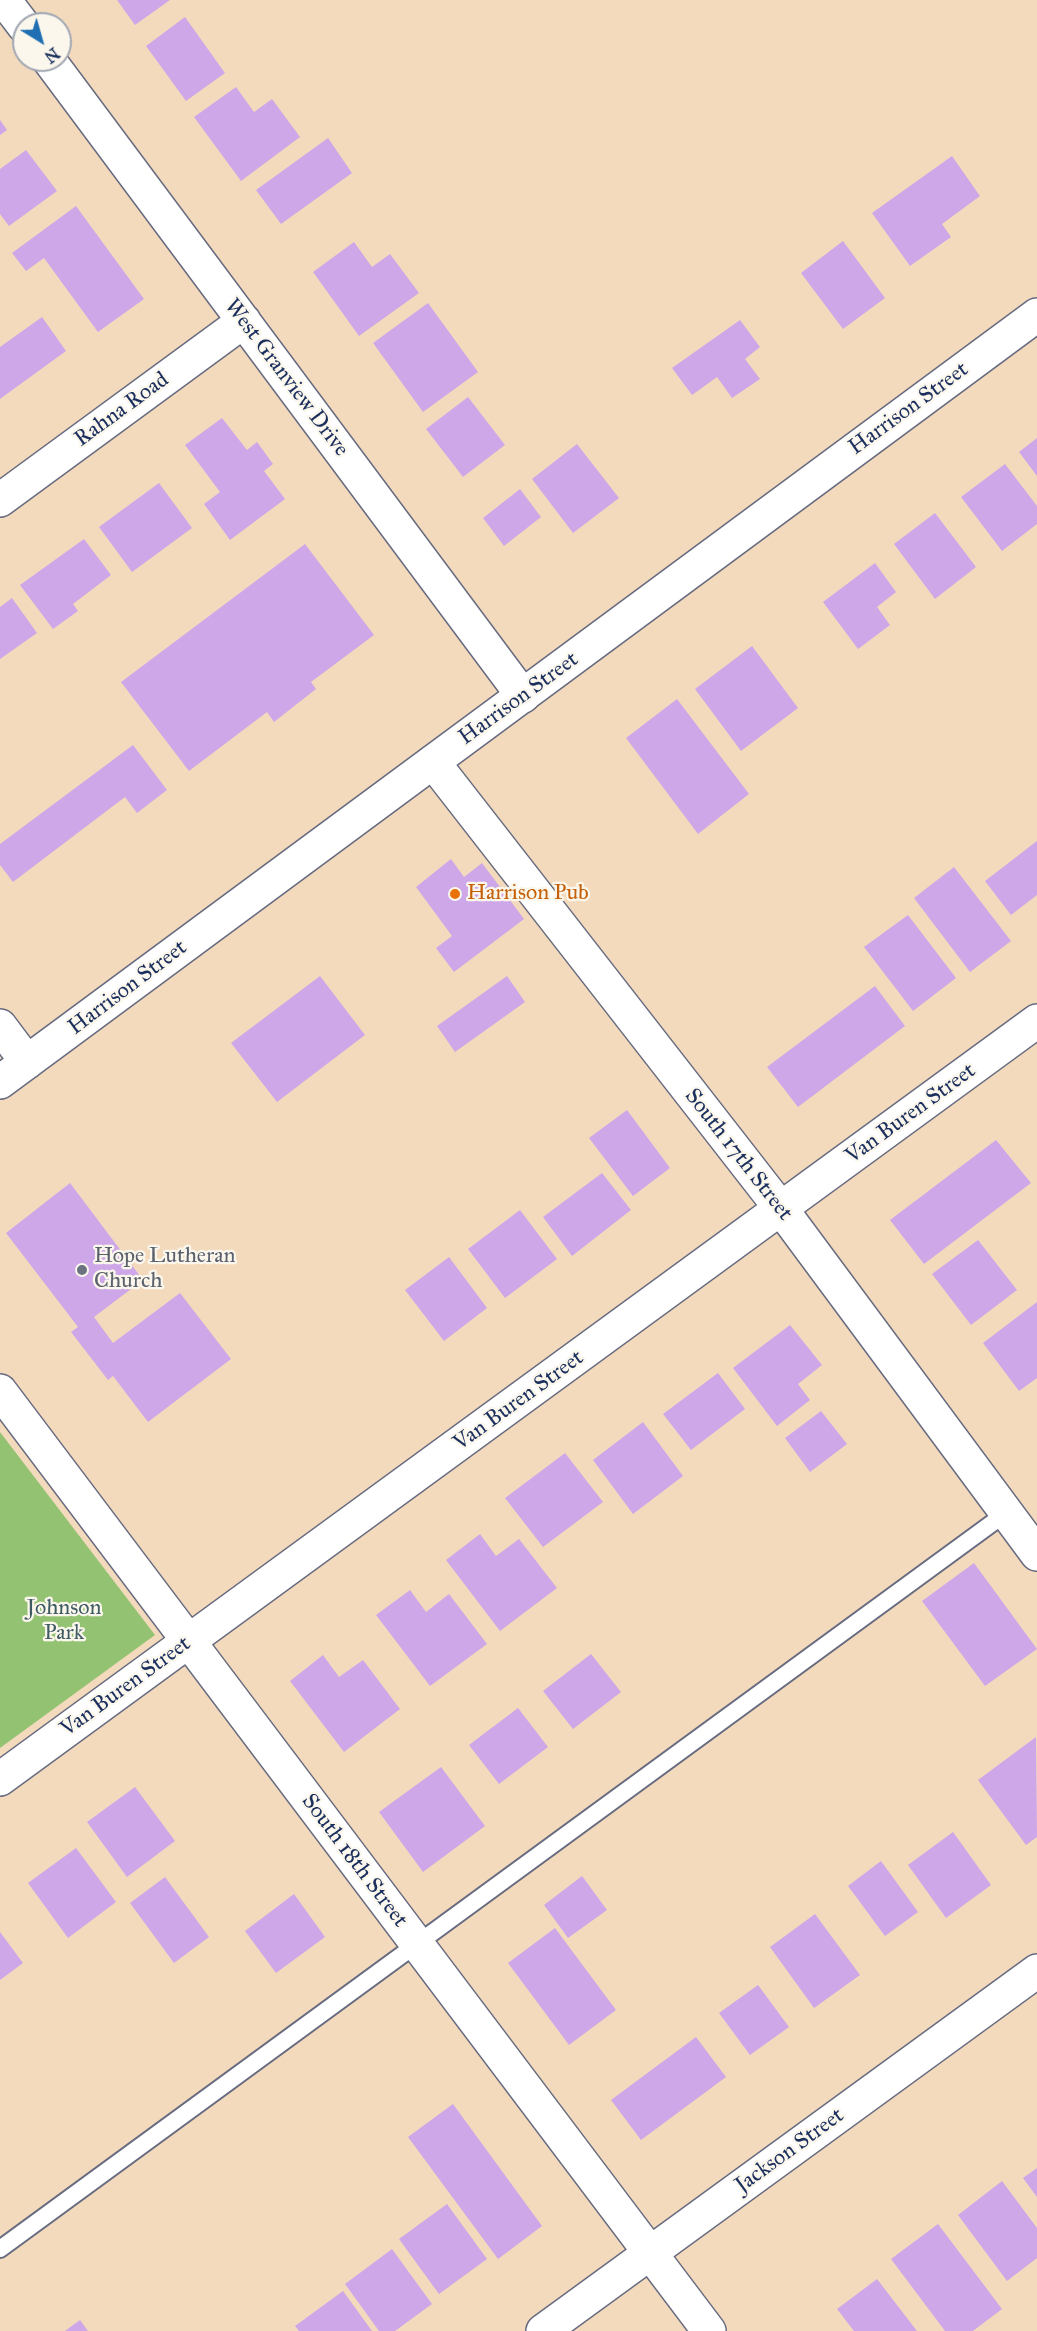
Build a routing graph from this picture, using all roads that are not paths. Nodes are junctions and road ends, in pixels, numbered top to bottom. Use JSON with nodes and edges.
{"nodes":[{"id":1,"x":4,"y":0,"type":"edge"},
{"id":2,"x":13,"y":12,"type":"edge"},
{"id":3,"x":58,"y":72,"type":"edge"},
{"id":4,"x":1037,"y":315,"type":"edge"},
{"id":5,"x":244,"y":321,"type":"junction"},
{"id":6,"x":0,"y":500,"type":"edge"},
{"id":7,"x":523,"y":696,"type":"junction"},
{"id":8,"x":433,"y":762,"type":"junction"},
{"id":9,"x":1037,"y":1021,"type":"edge"},
{"id":10,"x":0,"y":1026,"type":"edge"},
{"id":11,"x":27,"y":1062,"type":"junction"},
{"id":12,"x":0,"y":1082,"type":"edge"},
{"id":13,"x":782,"y":1210,"type":"junction"},
{"id":14,"x":0,"y":1391,"type":"edge"},
{"id":15,"x":1006,"y":1513,"type":"junction"},
{"id":16,"x":1037,"y":1554,"type":"edge"},
{"id":17,"x":189,"y":1642,"type":"junction"},
{"id":18,"x":0,"y":1779,"type":"edge"},
{"id":19,"x":417,"y":1944,"type":"junction"},
{"id":20,"x":1037,"y":1971,"type":"edge"},
{"id":21,"x":0,"y":2249,"type":"edge"},
{"id":22,"x":650,"y":2253,"type":"junction"},
{"id":23,"x":543,"y":2331,"type":"edge"},
{"id":24,"x":709,"y":2331,"type":"edge"}],
"edges":[{"from":1,"to":2,"type":"street"},
{"from":3,"to":5,"type":"street","name":"West Granview Drive"},
{"from":4,"to":7,"type":"street","name":"Harrison Street"},
{"from":5,"to":6,"type":"street","name":"Rahna Road"},
{"from":5,"to":7,"type":"street","name":"West Granview Drive"},
{"from":7,"to":8,"type":"street","name":"Harrison Street"},
{"from":8,"to":11,"type":"street","name":"Harrison Street"},
{"from":8,"to":13,"type":"street","name":"South 17th Street"},
{"from":9,"to":13,"type":"street","name":"Van Buren Street"},
{"from":10,"to":11,"type":"street"},
{"from":11,"to":12,"type":"street","name":"Harrison Street"},
{"from":13,"to":15,"type":"street","name":"South 17th Street"},
{"from":13,"to":17,"type":"street","name":"Van Buren Street"},
{"from":14,"to":17,"type":"street","name":"South 18th Street"},
{"from":15,"to":16,"type":"street","name":"South 17th Street"},
{"from":15,"to":19,"type":"lane"},
{"from":17,"to":18,"type":"street","name":"Van Buren Street"},
{"from":17,"to":19,"type":"street","name":"South 18th Street"},
{"from":19,"to":21,"type":"lane"},
{"from":19,"to":22,"type":"street","name":"South 18th Street"},
{"from":20,"to":22,"type":"street","name":"Jackson Street"},
{"from":22,"to":23,"type":"street","name":"Jackson Street"},
{"from":22,"to":24,"type":"street","name":"South 18th Street"}]}
